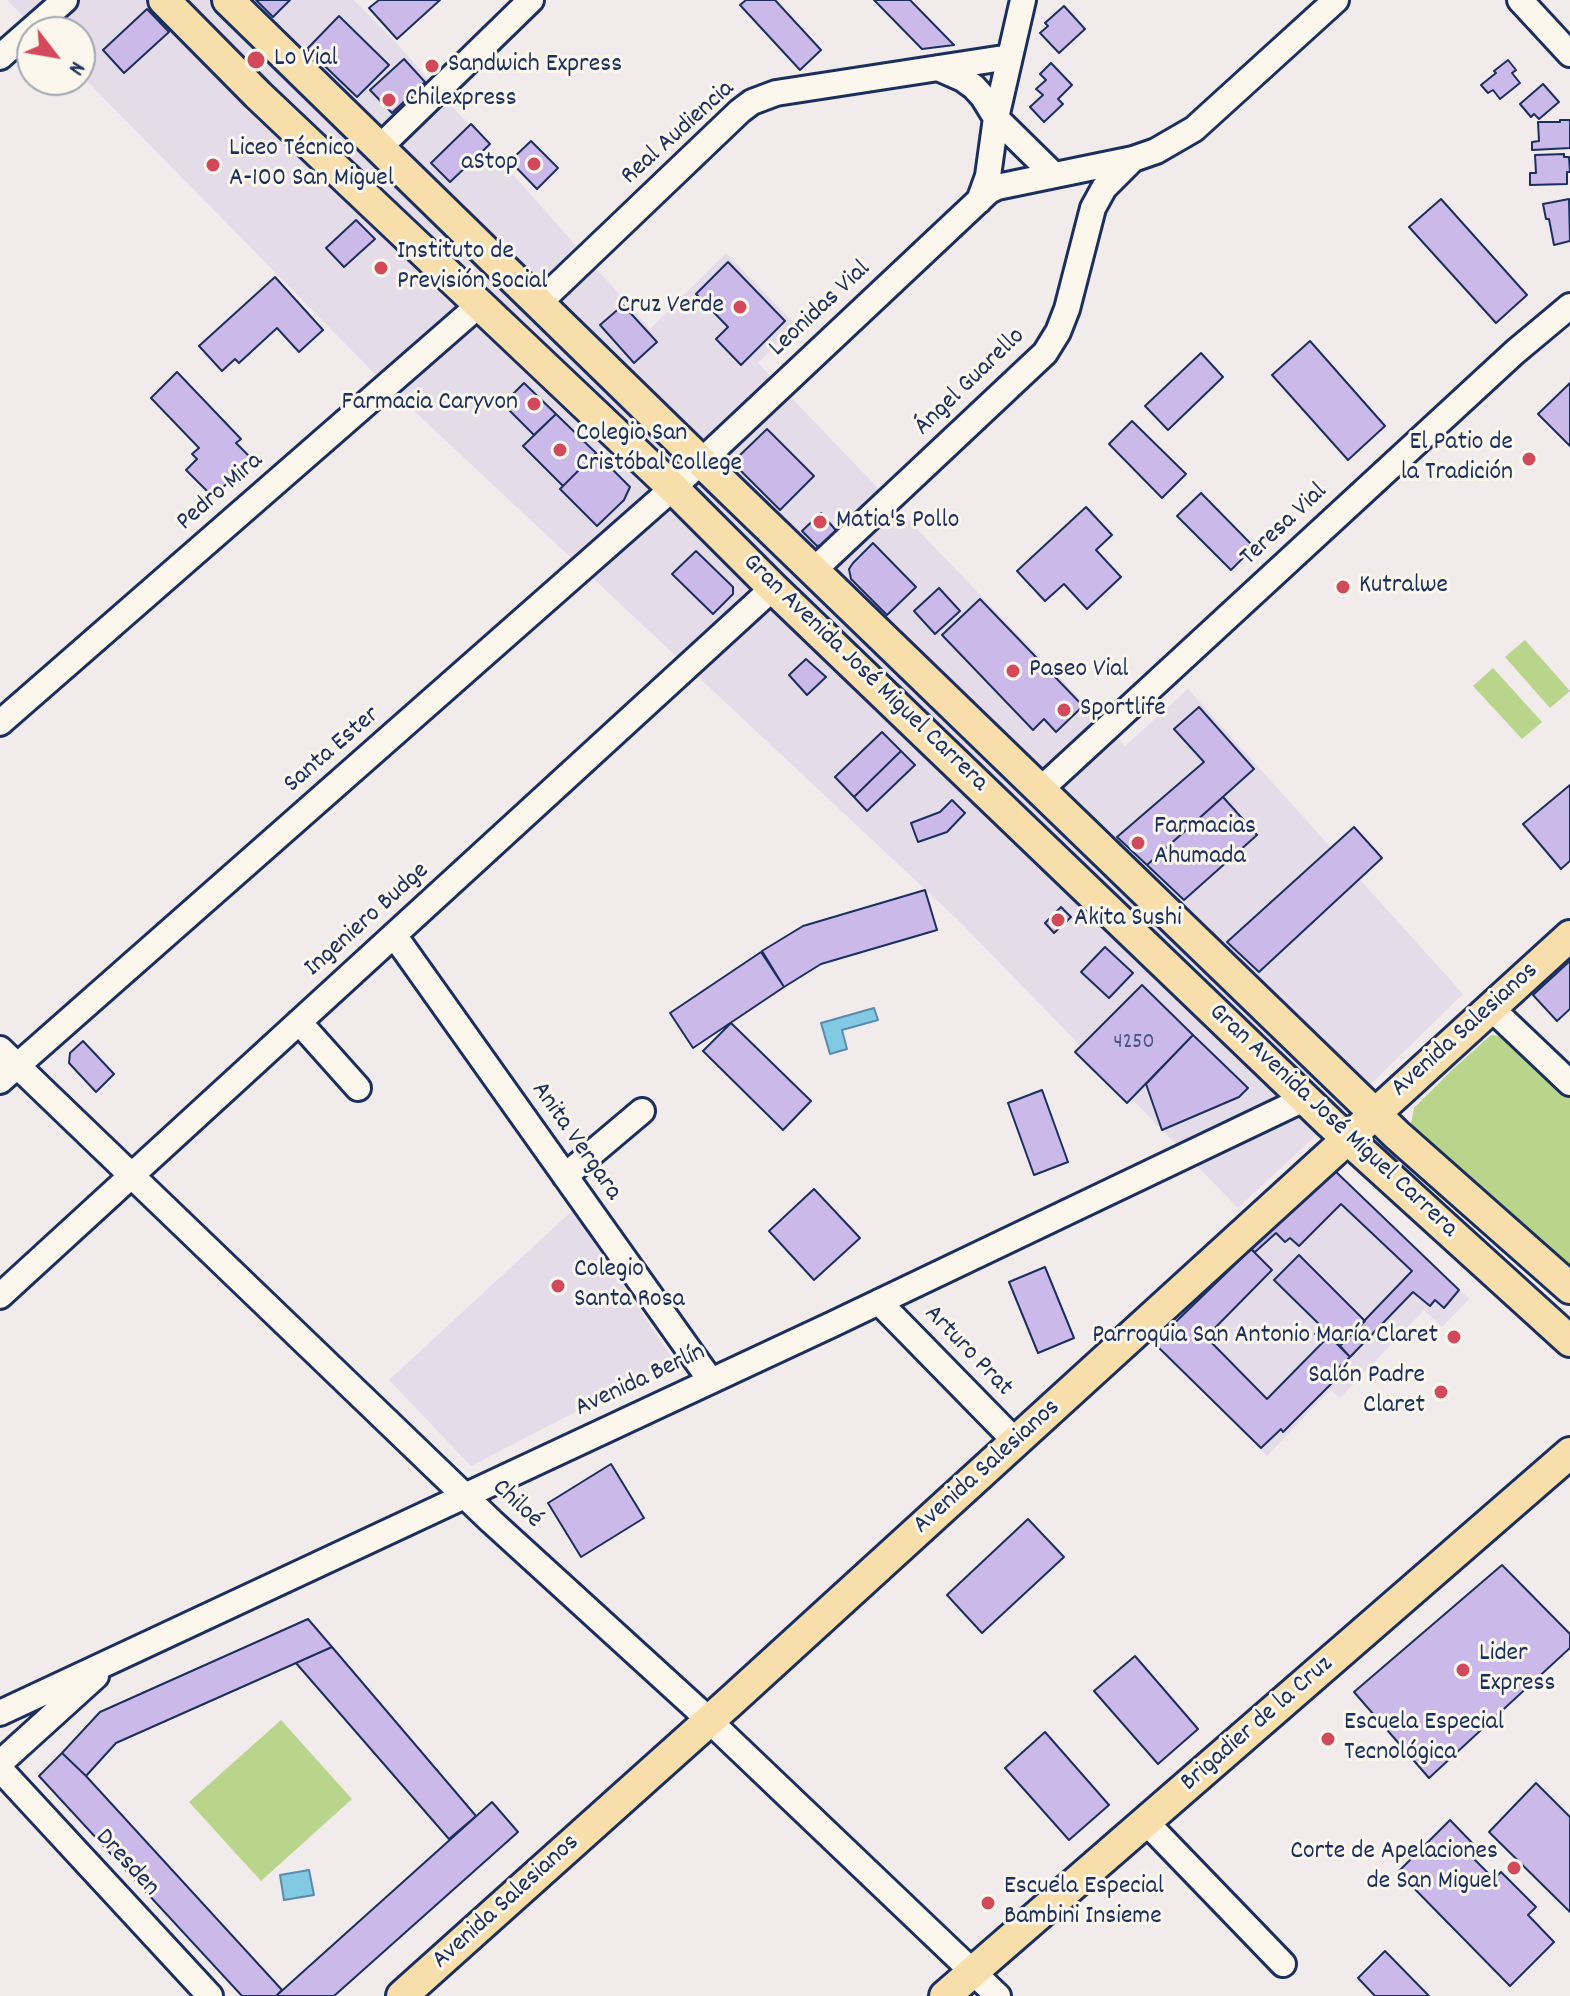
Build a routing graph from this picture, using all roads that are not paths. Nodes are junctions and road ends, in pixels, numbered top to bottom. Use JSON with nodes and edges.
{"nodes":[{"id":1,"x":65,"y":0,"type":"edge"},
{"id":2,"x":164,"y":0,"type":"edge"},
{"id":3,"x":228,"y":0,"type":"edge"},
{"id":4,"x":531,"y":0,"type":"edge"},
{"id":5,"x":1023,"y":0,"type":"edge"},
{"id":6,"x":1336,"y":0,"type":"edge"},
{"id":7,"x":1520,"y":0,"type":"edge"},
{"id":8,"x":1570,"y":54,"type":"edge"},
{"id":9,"x":0,"y":57,"type":"edge"},
{"id":10,"x":1010,"y":57,"type":"junction"},
{"id":11,"x":938,"y":68,"type":"junction"},
{"id":12,"x":996,"y":118,"type":"junction"},
{"id":13,"x":379,"y":148,"type":"junction"},
{"id":14,"x":1133,"y":159,"type":"junction"},
{"id":15,"x":1053,"y":174,"type":"junction"},
{"id":16,"x":979,"y":201,"type":"junction"},
{"id":17,"x":539,"y":303,"type":"junction"},
{"id":18,"x":479,"y":305,"type":"junction"},
{"id":19,"x":1570,"y":306,"type":"edge"},
{"id":20,"x":701,"y":461,"type":"junction"},
{"id":21,"x":673,"y":488,"type":"junction"},
{"id":22,"x":814,"y":570,"type":"junction"},
{"id":23,"x":773,"y":588,"type":"junction"},
{"id":24,"x":0,"y":723,"type":"edge"},
{"id":25,"x":1040,"y":790,"type":"junction"},
{"id":26,"x":992,"y":797,"type":"junction"},
{"id":27,"x":394,"y":935,"type":"junction"},
{"id":28,"x":1570,"y":936,"type":"edge"},
{"id":29,"x":1491,"y":1008,"type":"junction"},
{"id":30,"x":299,"y":1022,"type":"junction"},
{"id":31,"x":6,"y":1065,"type":"edge"},
{"id":32,"x":1570,"y":1083,"type":"edge"},
{"id":33,"x":358,"y":1088,"type":"dead end"},
{"id":34,"x":1304,"y":1099,"type":"junction"},
{"id":35,"x":642,"y":1111,"type":"dead end"},
{"id":36,"x":1376,"y":1113,"type":"junction"},
{"id":37,"x":1348,"y":1140,"type":"junction"},
{"id":38,"x":131,"y":1176,"type":"junction"},
{"id":39,"x":565,"y":1176,"type":"junction"},
{"id":40,"x":1570,"y":1288,"type":"edge"},
{"id":41,"x":0,"y":1296,"type":"edge"},
{"id":42,"x":879,"y":1302,"type":"junction"},
{"id":43,"x":1570,"y":1341,"type":"edge"},
{"id":44,"x":711,"y":1381,"type":"junction"},
{"id":45,"x":1016,"y":1442,"type":"junction"},
{"id":46,"x":1570,"y":1453,"type":"edge"},
{"id":47,"x":465,"y":1496,"type":"junction"},
{"id":48,"x":115,"y":1659,"type":"junction"},
{"id":49,"x":0,"y":1713,"type":"edge"},
{"id":50,"x":710,"y":1721,"type":"junction"},
{"id":51,"x":0,"y":1763,"type":"edge"},
{"id":52,"x":0,"y":1769,"type":"edge"},
{"id":53,"x":1146,"y":1822,"type":"junction"},
{"id":54,"x":1283,"y":1964,"type":"dead end"},
{"id":55,"x":973,"y":1972,"type":"junction"},
{"id":56,"x":210,"y":1996,"type":"edge"},
{"id":57,"x":402,"y":1996,"type":"edge"},
{"id":58,"x":945,"y":1996,"type":"edge"},
{"id":59,"x":998,"y":1996,"type":"edge"}],
"edges":[{"from":1,"to":9,"type":"street"},
{"from":2,"to":18,"type":"main road","name":"Gran Avenida José Miguel Carrera"},
{"from":3,"to":13,"type":"main road","name":"Gran Avenida José Miguel Carrera"},
{"from":4,"to":13,"type":"street"},
{"from":5,"to":10,"type":"street"},
{"from":6,"to":14,"type":"street","name":"Ángel Guarello"},
{"from":7,"to":8,"type":"street"},
{"from":10,"to":11,"type":"street","name":"Real Audiencia"},
{"from":10,"to":12,"type":"street"},
{"from":11,"to":12,"type":"street"},
{"from":11,"to":17,"type":"street","name":"Real Audiencia"},
{"from":12,"to":15,"type":"street"},
{"from":12,"to":16,"type":"street"},
{"from":13,"to":17,"type":"main road","name":"Gran Avenida José Miguel Carrera"},
{"from":14,"to":15,"type":"street","name":"Ángel Guarello"},
{"from":14,"to":22,"type":"street","name":"Ángel Guarello"},
{"from":15,"to":16,"type":"street","name":"Leonidas Vial"},
{"from":16,"to":20,"type":"street","name":"Leonidas Vial"},
{"from":17,"to":20,"type":"main road","name":"Gran Avenida José Miguel Carrera"},
{"from":18,"to":21,"type":"main road","name":"Gran Avenida José Miguel Carrera"},
{"from":18,"to":24,"type":"street","name":"Pedro Mira"},
{"from":19,"to":25,"type":"street","name":"Teresa Vial"},
{"from":20,"to":21,"type":"street","name":"Santa Ester"},
{"from":20,"to":22,"type":"main road","name":"Gran Avenida José Miguel Carrera"},
{"from":21,"to":23,"type":"main road","name":"Gran Avenida José Miguel Carrera"},
{"from":21,"to":31,"type":"street","name":"Santa Ester"},
{"from":22,"to":25,"type":"main road","name":"Gran Avenida José Miguel Carrera"},
{"from":23,"to":26,"type":"main road","name":"Gran Avenida José Miguel Carrera"},
{"from":23,"to":27,"type":"street","name":"Ingeniero Budge"},
{"from":25,"to":26,"type":"main road"},
{"from":25,"to":36,"type":"main road","name":"Gran Avenida José Miguel Carrera"},
{"from":26,"to":34,"type":"main road","name":"Gran Avenida José Miguel Carrera"},
{"from":27,"to":30,"type":"street","name":"Ingeniero Budge"},
{"from":27,"to":39,"type":"street","name":"Anita Vergara"},
{"from":28,"to":29,"type":"main road","name":"Avenida Salesianos"},
{"from":29,"to":32,"type":"street"},
{"from":29,"to":36,"type":"main road","name":"Avenida Salesianos"},
{"from":30,"to":33,"type":"street"},
{"from":30,"to":38,"type":"street","name":"Ingeniero Budge"},
{"from":31,"to":38,"type":"street","name":"Chiloé"},
{"from":34,"to":37,"type":"main road","name":"Gran Avenida José Miguel Carrera"},
{"from":34,"to":42,"type":"street","name":"Avenida Berlín"},
{"from":35,"to":39,"type":"street"},
{"from":36,"to":37,"type":"main road","name":"Avenida Salesianos"},
{"from":36,"to":40,"type":"main road","name":"Gran Avenida José Miguel Carrera"},
{"from":37,"to":43,"type":"main road","name":"Gran Avenida José Miguel Carrera"},
{"from":37,"to":45,"type":"main road","name":"Avenida Salesianos"},
{"from":38,"to":41,"type":"street","name":"Ingeniero Budge"},
{"from":38,"to":47,"type":"street","name":"Chiloé"},
{"from":39,"to":44,"type":"street","name":"Anita Vergara"},
{"from":42,"to":44,"type":"street","name":"Avenida Berlín"},
{"from":42,"to":45,"type":"street","name":"Arturo Prat"},
{"from":44,"to":47,"type":"street","name":"Avenida Berlín"},
{"from":45,"to":50,"type":"main road","name":"Avenida Salesianos"},
{"from":46,"to":53,"type":"main road","name":"Brigadier de la Cruz"},
{"from":47,"to":48,"type":"street","name":"Avenida Berlín"},
{"from":47,"to":50,"type":"street","name":"Chiloé"},
{"from":48,"to":49,"type":"street","name":"Avenida Berlín"},
{"from":48,"to":51,"type":"street"},
{"from":50,"to":55,"type":"street","name":"Chiloé"},
{"from":50,"to":57,"type":"main road","name":"Avenida Salesianos"},
{"from":52,"to":56,"type":"street","name":"Dresden"},
{"from":53,"to":54,"type":"street"},
{"from":53,"to":55,"type":"main road","name":"Brigadier de la Cruz"},
{"from":55,"to":58,"type":"main road","name":"Brigadier de la Cruz"},
{"from":55,"to":59,"type":"street","name":"Chiloé"}]}
